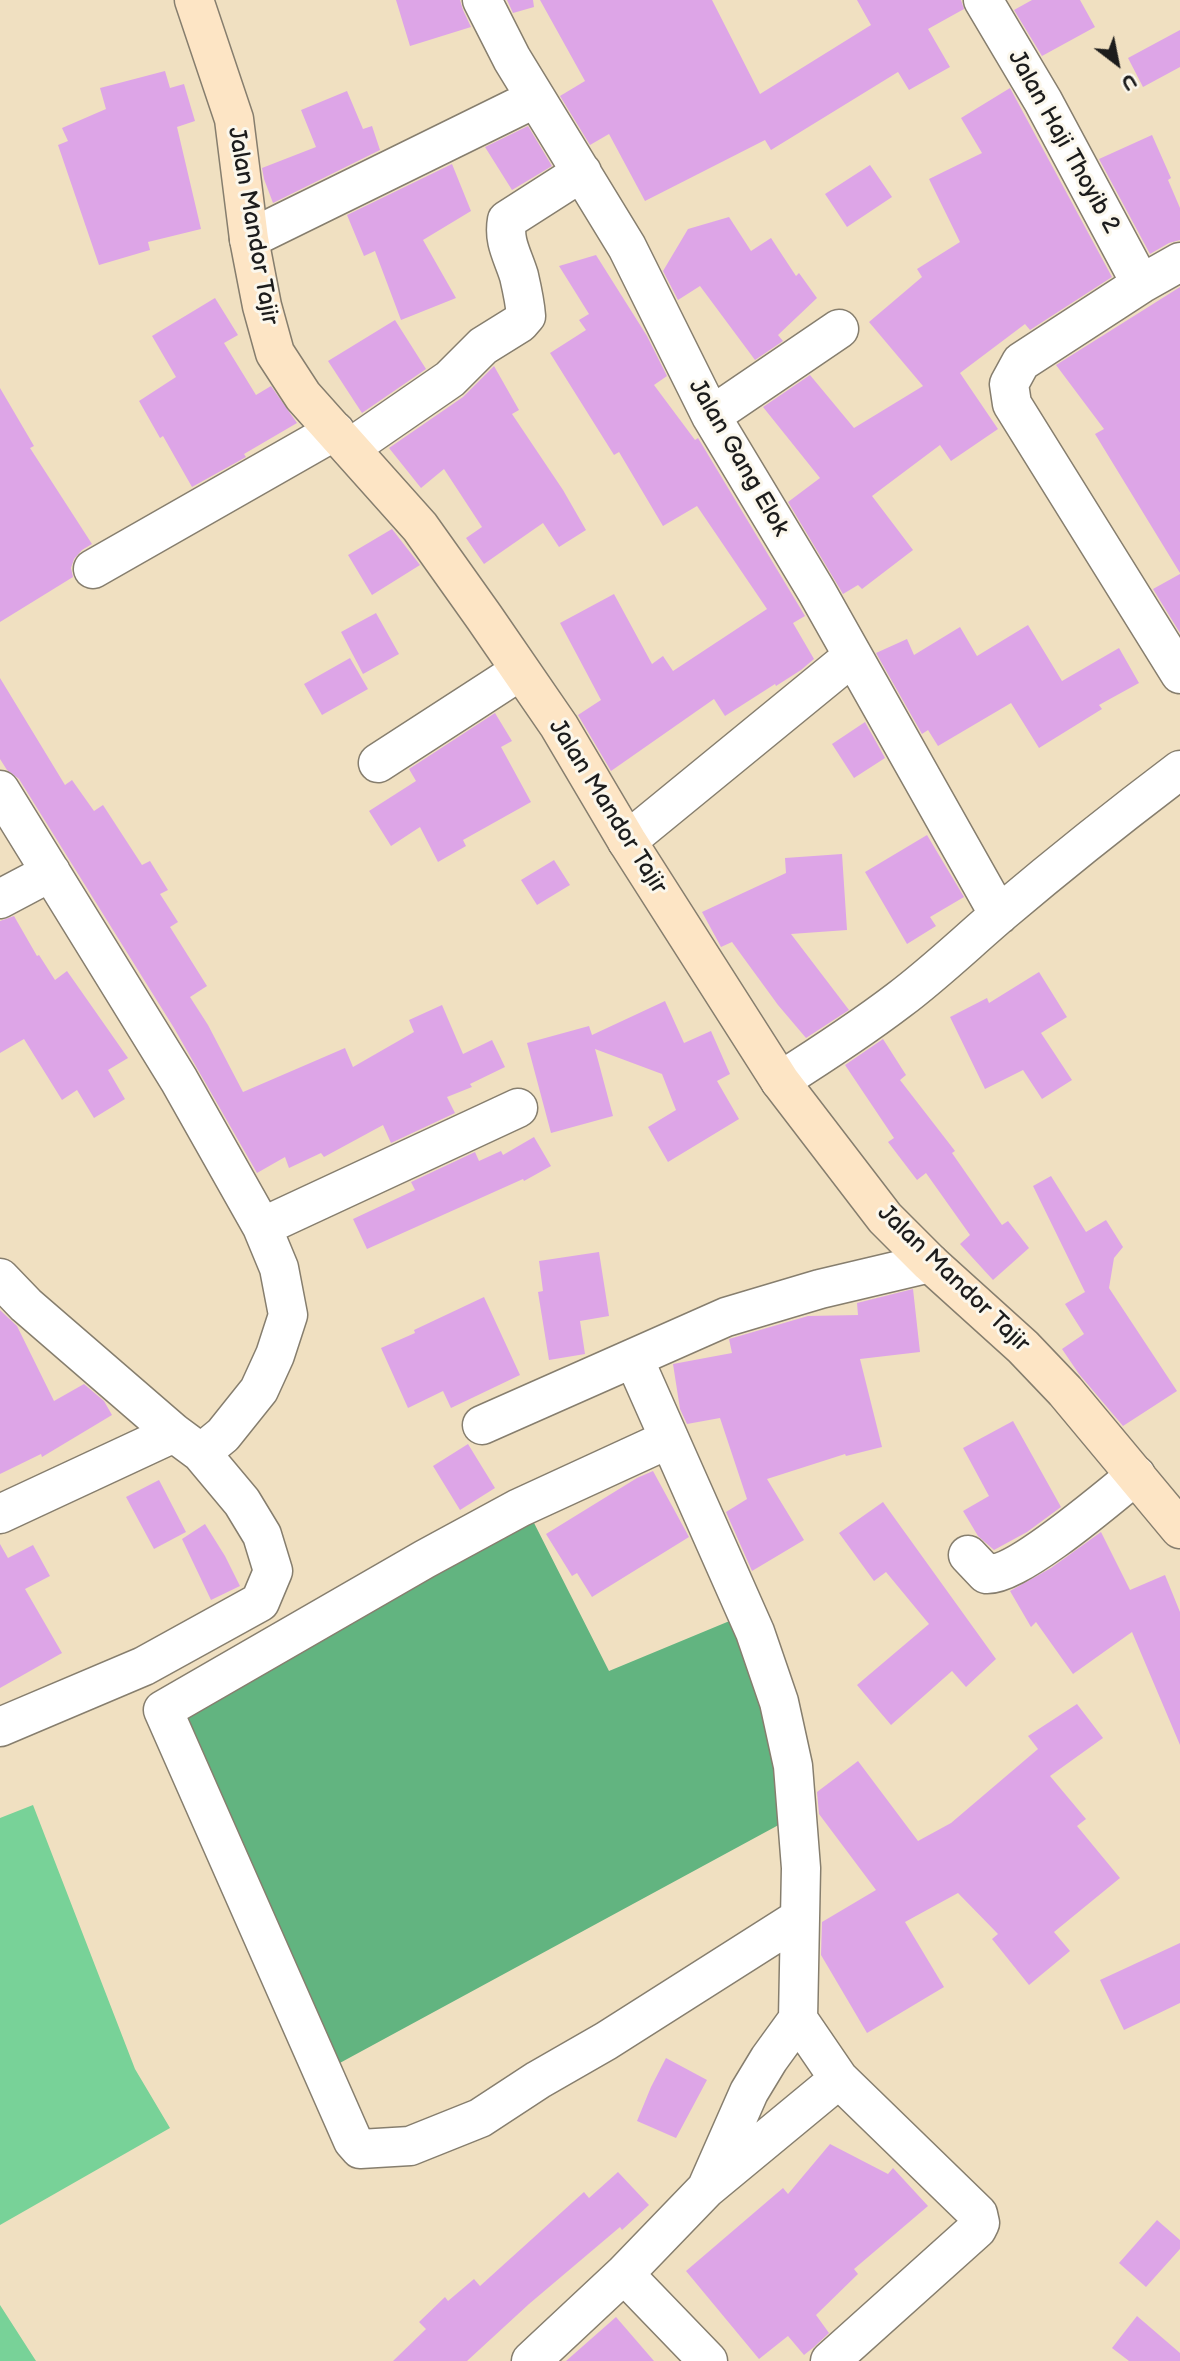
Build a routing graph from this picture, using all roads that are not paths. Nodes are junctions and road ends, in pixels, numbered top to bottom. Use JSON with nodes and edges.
{"nodes":[{"id":1,"x":194,"y":0,"type":"edge"},
{"id":2,"x":482,"y":0,"type":"edge"},
{"id":3,"x":983,"y":0,"type":"edge"},
{"id":4,"x":536,"y":97,"type":"junction"},
{"id":5,"x":582,"y":172,"type":"junction"},
{"id":6,"x":249,"y":239,"type":"junction"},
{"id":7,"x":1180,"y":262,"type":"edge"},
{"id":8,"x":1141,"y":284,"type":"junction"},
{"id":9,"x":839,"y":329,"type":"dead end"},
{"id":10,"x":711,"y":416,"type":"junction"},
{"id":11,"x":342,"y":440,"type":"junction"},
{"id":12,"x":93,"y":569,"type":"dead end"},
{"id":13,"x":853,"y":656,"type":"junction"},
{"id":14,"x":520,"y":671,"type":"junction"},
{"id":15,"x":1180,"y":674,"type":"edge"},
{"id":16,"x":378,"y":763,"type":"dead end"},
{"id":17,"x":1180,"y":770,"type":"edge"},
{"id":18,"x":0,"y":790,"type":"edge"},
{"id":19,"x":627,"y":841,"type":"junction"},
{"id":20,"x":51,"y":872,"type":"junction"},
{"id":21,"x":0,"y":899,"type":"edge"},
{"id":22,"x":999,"y":915,"type":"junction"},
{"id":23,"x":780,"y":1081,"type":"junction"},
{"id":24,"x":518,"y":1108,"type":"dead end"},
{"id":25,"x":262,"y":1227,"type":"junction"},
{"id":26,"x":930,"y":1263,"type":"junction"},
{"id":27,"x":0,"y":1278,"type":"edge"},
{"id":28,"x":13,"y":1311,"type":"edge"},
{"id":29,"x":634,"y":1359,"type":"junction"},
{"id":30,"x":482,"y":1425,"type":"dead end"},
{"id":31,"x":670,"y":1439,"type":"junction"},
{"id":32,"x":188,"y":1443,"type":"junction"},
{"id":33,"x":1136,"y":1475,"type":"junction"},
{"id":34,"x":0,"y":1514,"type":"edge"},
{"id":35,"x":1180,"y":1529,"type":"edge"},
{"id":36,"x":968,"y":1555,"type":"dead end"},
{"id":37,"x":0,"y":1727,"type":"edge"},
{"id":38,"x":798,"y":1919,"type":"junction"},
{"id":39,"x":798,"y":2018,"type":"junction"},
{"id":40,"x":839,"y":2079,"type":"junction"},
{"id":41,"x":706,"y":2189,"type":"junction"},
{"id":42,"x":624,"y":2274,"type":"junction"},
{"id":43,"x":531,"y":2361,"type":"edge"},
{"id":44,"x":708,"y":2361,"type":"edge"},
{"id":45,"x":830,"y":2361,"type":"edge"}],
"edges":[{"from":1,"to":6,"type":"main road","name":"Jalan Mandor Tajir"},
{"from":2,"to":4,"type":"street","name":"Jalan Gang Elok"},
{"from":3,"to":8,"type":"street","name":"Jalan Haji Thoyib 2"},
{"from":4,"to":5,"type":"street","name":"Jalan Gang Elok"},
{"from":4,"to":6,"type":"street"},
{"from":5,"to":10,"type":"street","name":"Jalan Gang Elok"},
{"from":5,"to":11,"type":"street"},
{"from":6,"to":11,"type":"main road","name":"Jalan Mandor Tajir"},
{"from":7,"to":8,"type":"street"},
{"from":8,"to":15,"type":"street"},
{"from":9,"to":10,"type":"street"},
{"from":10,"to":13,"type":"street","name":"Jalan Gang Elok"},
{"from":11,"to":12,"type":"street"},
{"from":11,"to":14,"type":"main road","name":"Jalan Mandor Tajir"},
{"from":13,"to":19,"type":"street"},
{"from":13,"to":22,"type":"street","name":"Jalan Gang Elok"},
{"from":14,"to":16,"type":"street"},
{"from":14,"to":19,"type":"main road","name":"Jalan Mandor Tajir"},
{"from":17,"to":22,"type":"street"},
{"from":18,"to":20,"type":"street"},
{"from":19,"to":23,"type":"main road","name":"Jalan Mandor Tajir"},
{"from":20,"to":21,"type":"street"},
{"from":20,"to":25,"type":"street"},
{"from":22,"to":23,"type":"street"},
{"from":23,"to":26,"type":"main road","name":"Jalan Mandor Tajir"},
{"from":24,"to":25,"type":"street"},
{"from":25,"to":32,"type":"street"},
{"from":26,"to":29,"type":"street"},
{"from":26,"to":33,"type":"main road","name":"Jalan Mandor Tajir"},
{"from":27,"to":28,"type":"street"},
{"from":28,"to":32,"type":"street"},
{"from":29,"to":30,"type":"street"},
{"from":29,"to":31,"type":"street"},
{"from":31,"to":38,"type":"street"},
{"from":31,"to":38,"type":"street"},
{"from":32,"to":34,"type":"street"},
{"from":32,"to":37,"type":"street"},
{"from":33,"to":35,"type":"main road","name":"Jalan Mandor Tajir"},
{"from":33,"to":36,"type":"street"},
{"from":38,"to":39,"type":"street"},
{"from":39,"to":40,"type":"street"},
{"from":39,"to":41,"type":"street"},
{"from":40,"to":41,"type":"street"},
{"from":40,"to":45,"type":"street"},
{"from":41,"to":42,"type":"street"},
{"from":42,"to":43,"type":"street"},
{"from":42,"to":44,"type":"street"}]}
